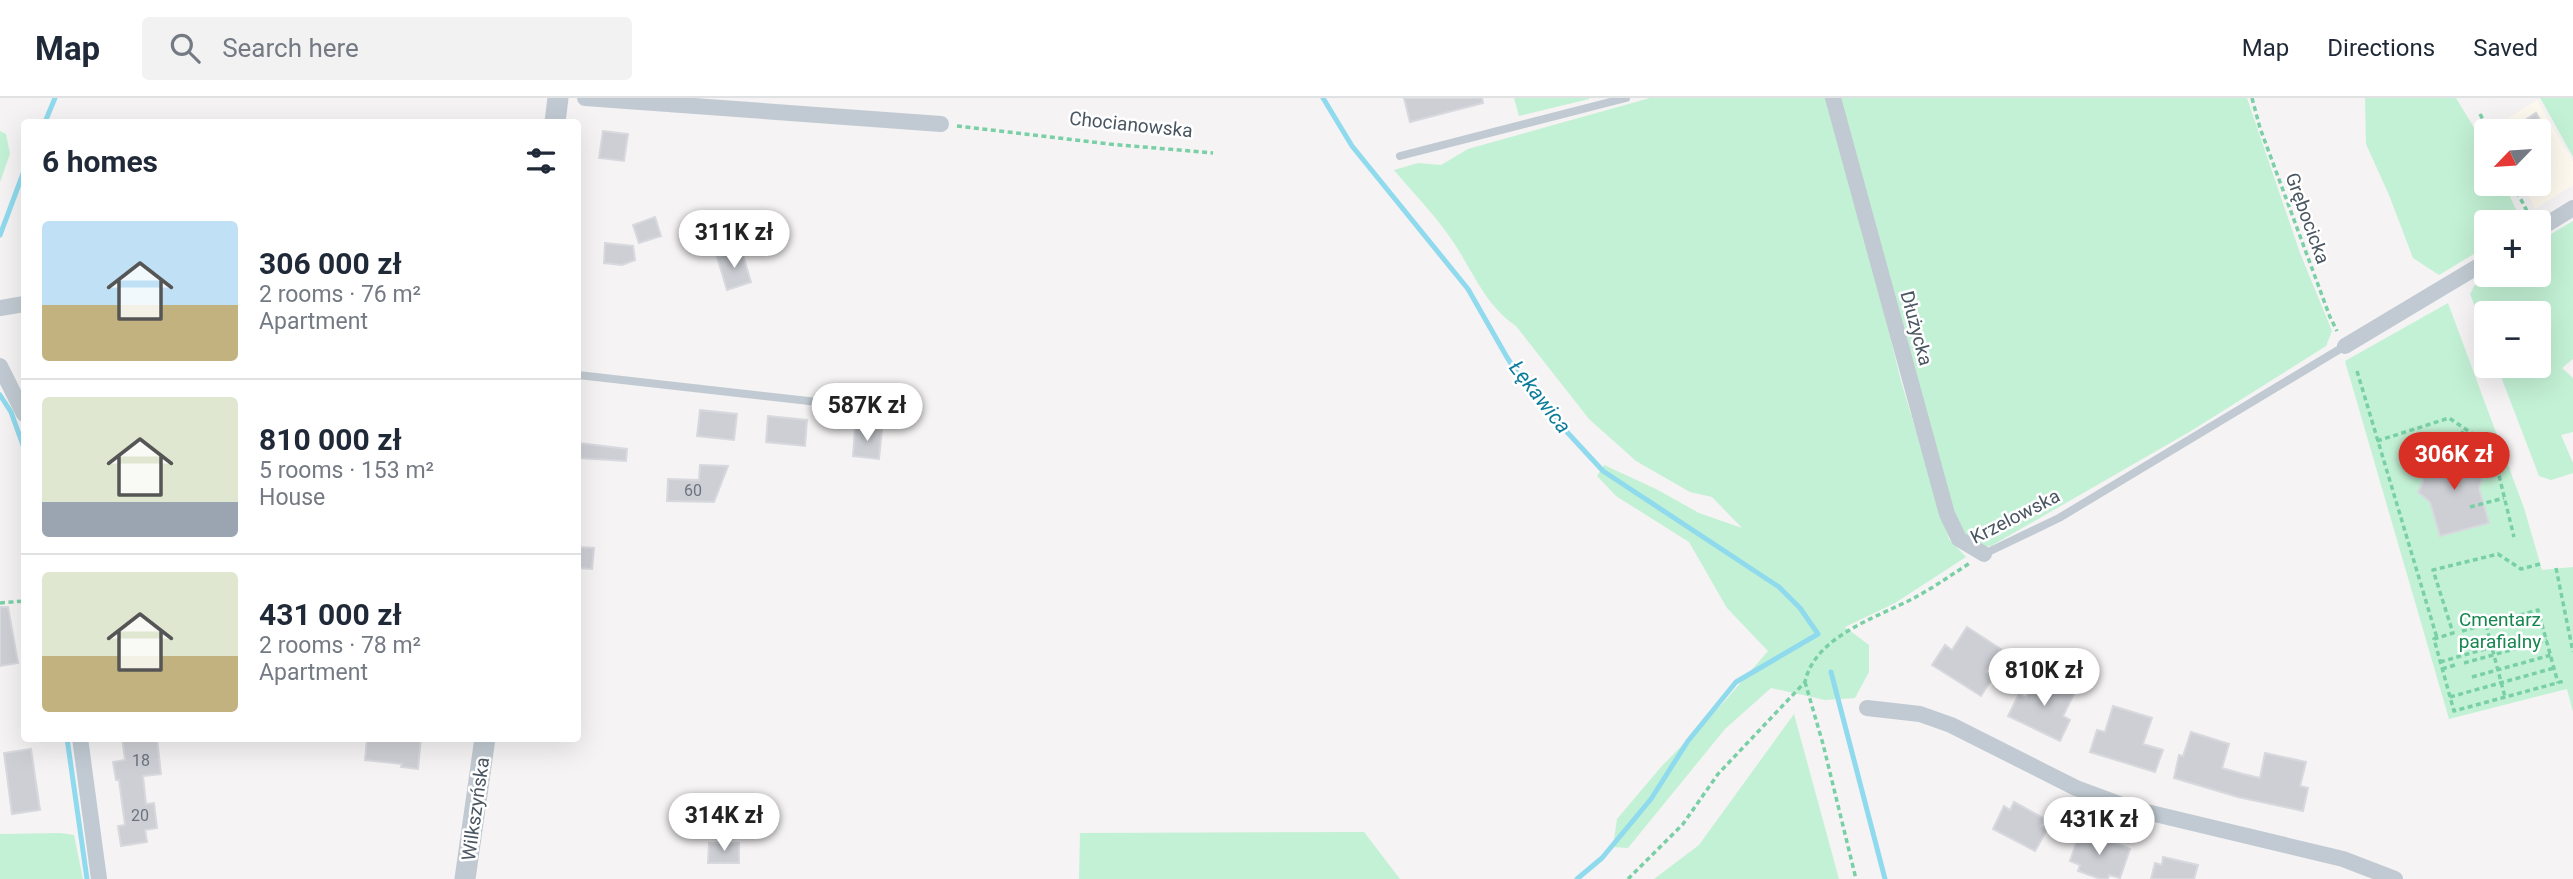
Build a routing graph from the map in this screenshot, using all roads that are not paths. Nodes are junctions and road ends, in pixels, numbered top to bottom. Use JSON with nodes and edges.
{"nodes":[{"id":1,"x":558,"y":98,"type":"edge"},
{"id":2,"x":585,"y":98,"type":"edge"},
{"id":3,"x":1626,"y":98,"type":"edge"},
{"id":4,"x":1833,"y":98,"type":"edge"},
{"id":5,"x":555,"y":119,"type":"edge"},
{"id":6,"x":941,"y":124,"type":"road end"},
{"id":7,"x":1400,"y":156,"type":"dead end"},
{"id":8,"x":2573,"y":208,"type":"edge"},
{"id":9,"x":2551,"y":222,"type":"edge"},
{"id":10,"x":2474,"y":269,"type":"edge"},
{"id":11,"x":21,"y":304,"type":"edge"},
{"id":12,"x":0,"y":307,"type":"edge"},
{"id":13,"x":2345,"y":346,"type":"joint"},
{"id":14,"x":0,"y":366,"type":"edge"},
{"id":15,"x":581,"y":375,"type":"edge"},
{"id":16,"x":21,"y":408,"type":"edge"},
{"id":17,"x":880,"y":409,"type":"dead end"},
{"id":18,"x":1984,"y":554,"type":"joint"},
{"id":19,"x":1867,"y":708,"type":"dead end"},
{"id":20,"x":81,"y":742,"type":"edge"},
{"id":21,"x":484,"y":742,"type":"edge"},
{"id":22,"x":100,"y":879,"type":"edge"},
{"id":23,"x":465,"y":879,"type":"edge"},
{"id":24,"x":2395,"y":879,"type":"edge"}],
"edges":[{"from":1,"to":5,"type":"street"},
{"from":2,"to":6,"type":"street"},
{"from":3,"to":7,"type":"lane"},
{"from":4,"to":18,"type":"street","name":"Dłużycka"},
{"from":8,"to":9,"type":"street"},
{"from":10,"to":13,"type":"street","name":"Krzelowska"},
{"from":11,"to":12,"type":"street"},
{"from":13,"to":18,"type":"lane","name":"Krzelowska"},
{"from":14,"to":16,"type":"street"},
{"from":15,"to":17,"type":"lane"},
{"from":19,"to":24,"type":"street"},
{"from":20,"to":22,"type":"street"},
{"from":21,"to":23,"type":"street","name":"Wilkszyńska"}]}
